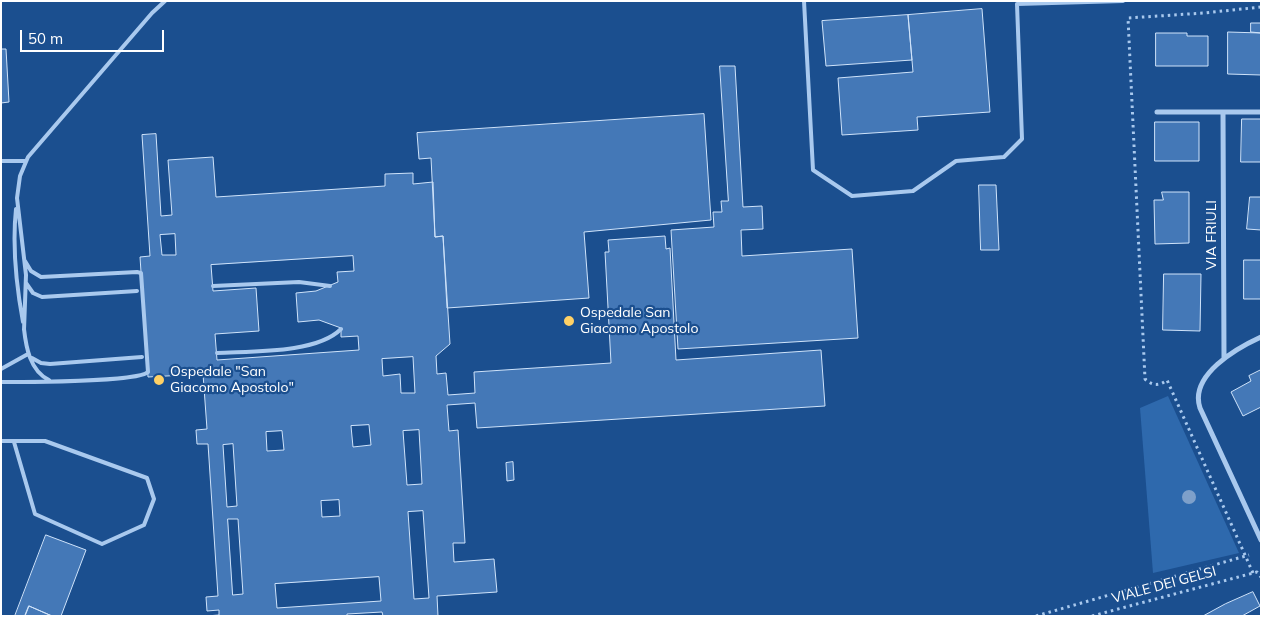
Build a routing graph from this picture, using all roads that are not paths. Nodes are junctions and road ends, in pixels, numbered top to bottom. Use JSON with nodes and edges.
{"nodes":[{"id":1,"x":804,"y":1,"type":"edge"},
{"id":2,"x":1123,"y":1,"type":"edge"},
{"id":3,"x":163,"y":2,"type":"edge"},
{"id":4,"x":1157,"y":112,"type":"dead end"},
{"id":5,"x":1223,"y":112,"type":"junction"},
{"id":6,"x":1261,"y":112,"type":"edge"},
{"id":7,"x":1,"y":161,"type":"edge"},
{"id":8,"x":25,"y":161,"type":"junction"},
{"id":9,"x":17,"y":203,"type":"junction"},
{"id":10,"x":24,"y":258,"type":"junction"},
{"id":11,"x":26,"y":282,"type":"junction"},
{"id":12,"x":213,"y":286,"type":"dead end"},
{"id":13,"x":330,"y":286,"type":"dead end"},
{"id":14,"x":138,"y":291,"type":"dead end"},
{"id":15,"x":341,"y":329,"type":"dead end"},
{"id":16,"x":24,"y":330,"type":"junction"},
{"id":17,"x":1261,"y":336,"type":"edge"},
{"id":18,"x":218,"y":353,"type":"dead end"},
{"id":19,"x":28,"y":354,"type":"junction"},
{"id":20,"x":142,"y":357,"type":"dead end"},
{"id":21,"x":1224,"y":358,"type":"junction"},
{"id":22,"x":1,"y":369,"type":"edge"},
{"id":23,"x":56,"y":381,"type":"junction"},
{"id":24,"x":1,"y":382,"type":"edge"},
{"id":25,"x":1,"y":441,"type":"edge"},
{"id":26,"x":14,"y":442,"type":"junction"},
{"id":27,"x":1261,"y":540,"type":"edge"}],
"edges":[{"from":1,"to":2,"type":"lane"},
{"from":3,"to":8,"type":"lane"},
{"from":4,"to":5,"type":"street"},
{"from":5,"to":6,"type":"street"},
{"from":5,"to":21,"type":"street","name":"VIA FRIULI"},
{"from":7,"to":8,"type":"lane"},
{"from":8,"to":9,"type":"lane"},
{"from":9,"to":10,"type":"lane"},
{"from":9,"to":16,"type":"lane"},
{"from":10,"to":11,"type":"lane"},
{"from":10,"to":23,"type":"lane"},
{"from":11,"to":14,"type":"lane"},
{"from":11,"to":16,"type":"lane"},
{"from":12,"to":13,"type":"lane"},
{"from":15,"to":18,"type":"lane"},
{"from":16,"to":19,"type":"lane"},
{"from":17,"to":21,"type":"street"},
{"from":19,"to":20,"type":"lane"},
{"from":19,"to":22,"type":"lane"},
{"from":19,"to":23,"type":"lane"},
{"from":21,"to":27,"type":"street"},
{"from":23,"to":24,"type":"lane"},
{"from":25,"to":26,"type":"lane"},
{"from":26,"to":26,"type":"lane"}]}
